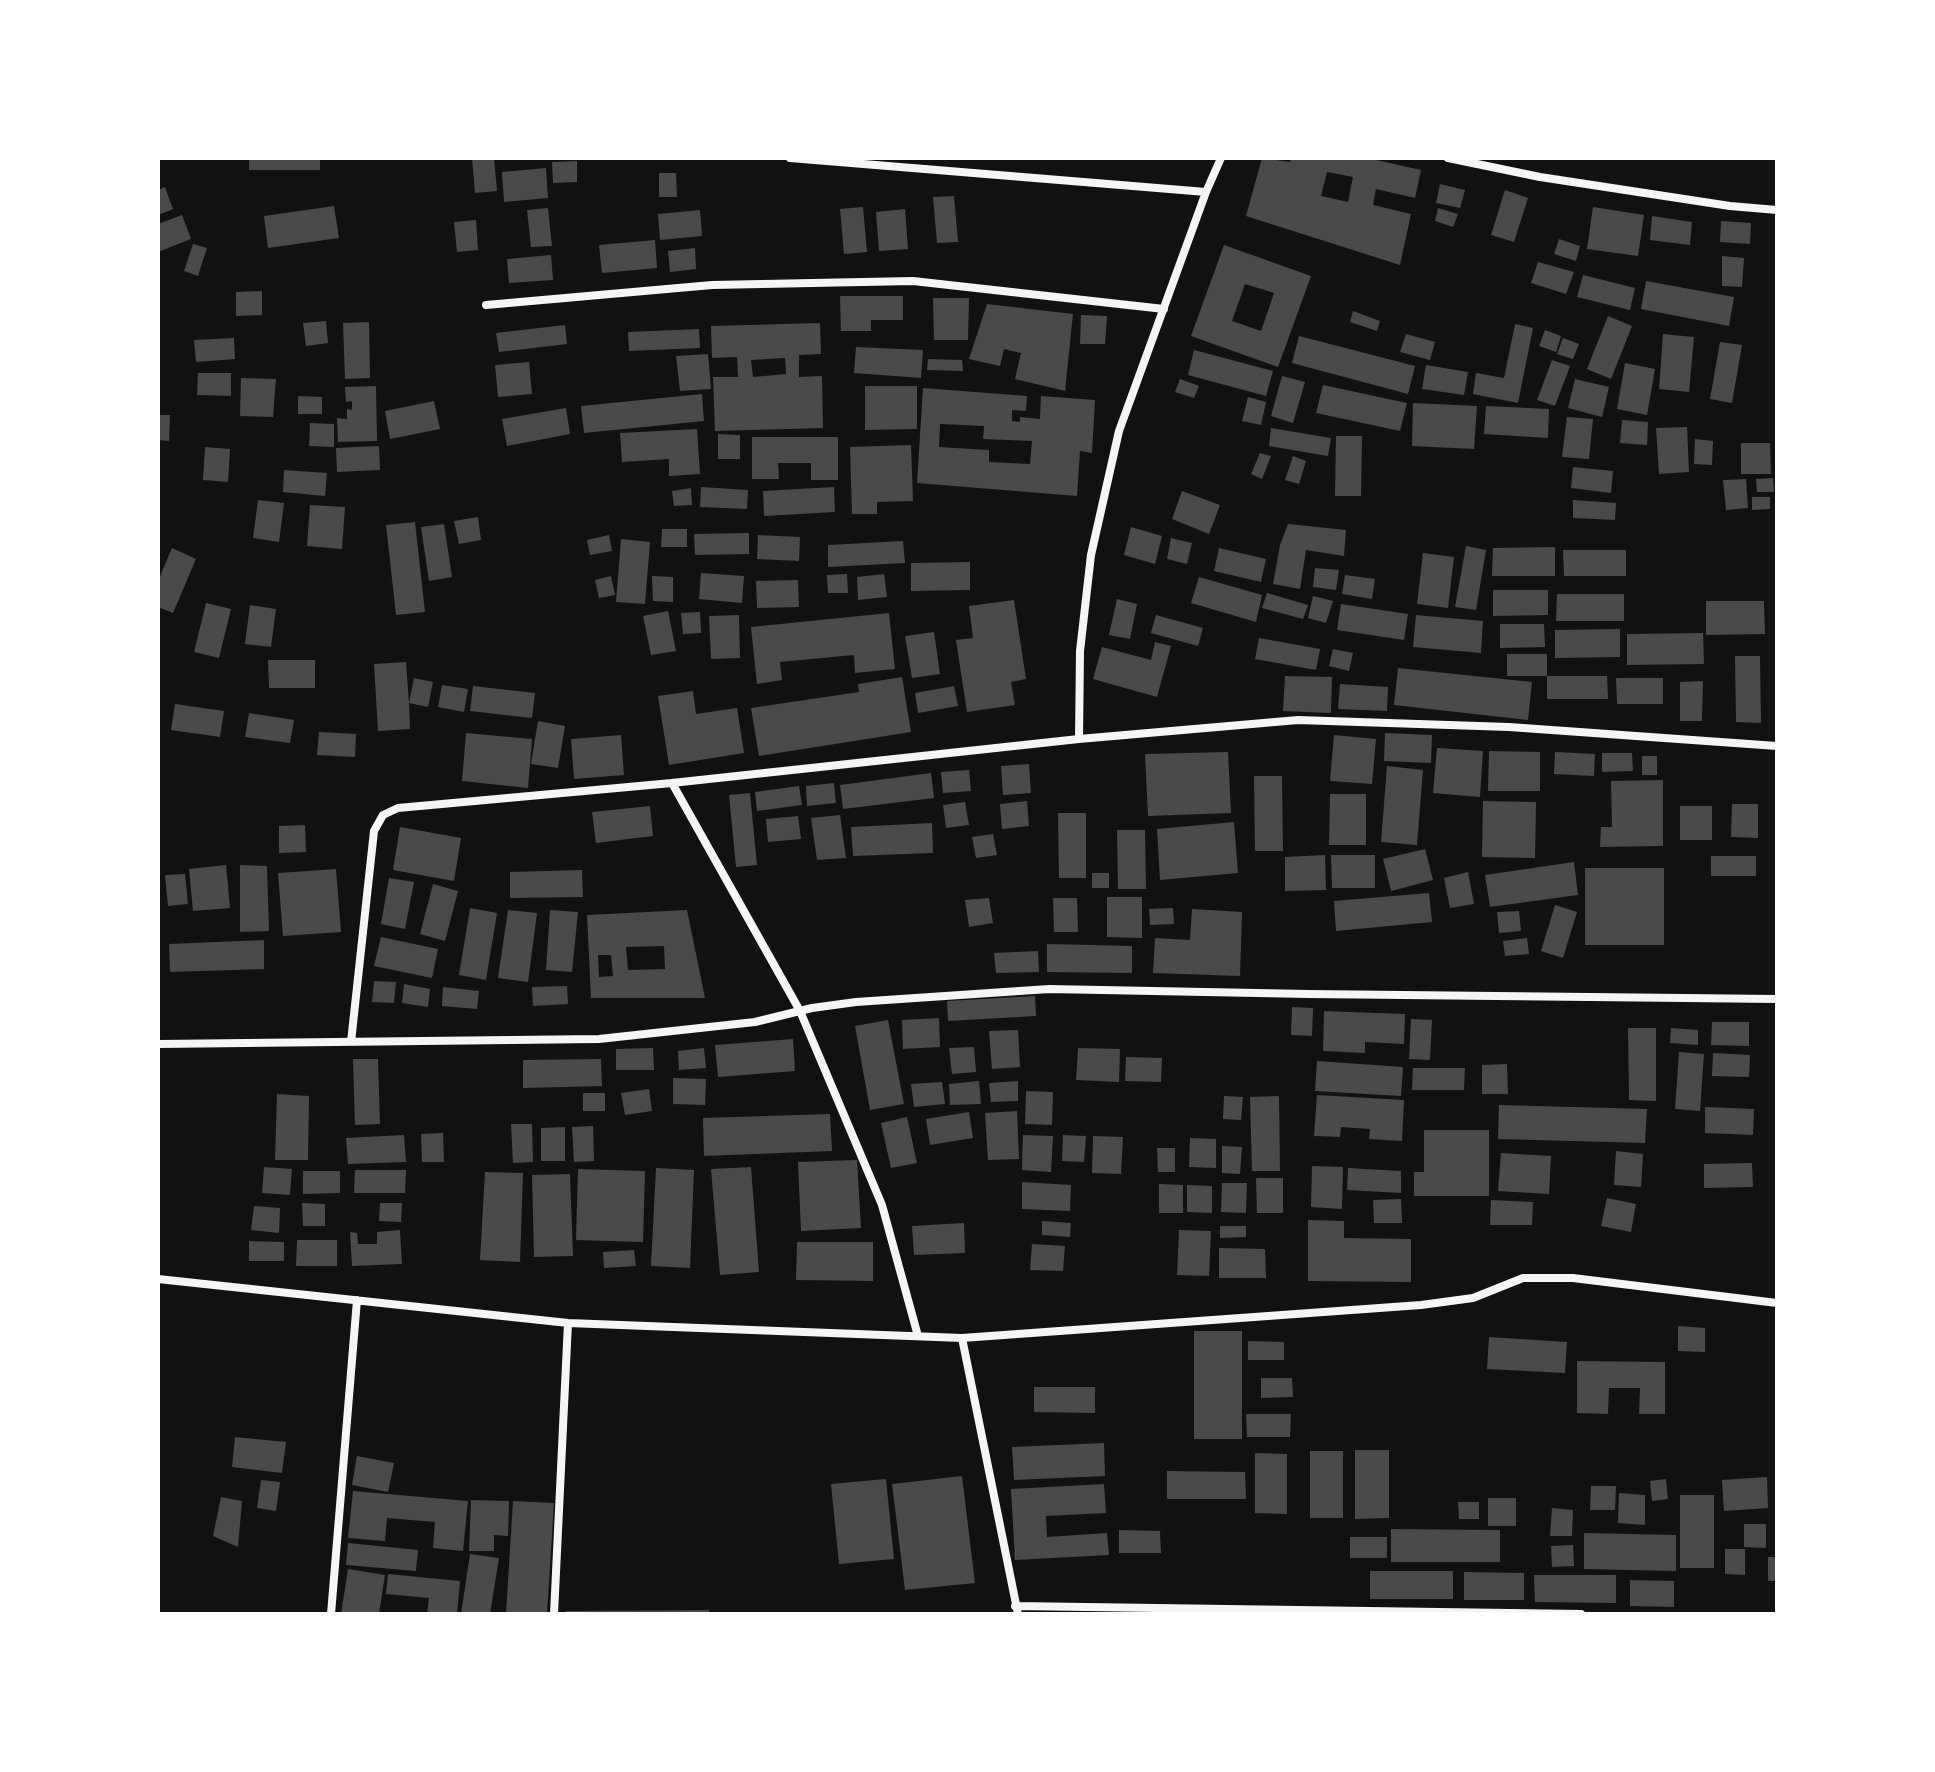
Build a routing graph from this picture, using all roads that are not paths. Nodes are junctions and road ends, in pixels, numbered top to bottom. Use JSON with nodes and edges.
{"nodes":[{"id":1,"x":790,"y":158,"type":"edge"},
{"id":2,"x":1221,"y":158,"type":"edge"},
{"id":3,"x":1448,"y":158,"type":"edge"},
{"id":4,"x":1206,"y":192,"type":"junction"},
{"id":5,"x":1777,"y":210,"type":"edge"},
{"id":6,"x":486,"y":305,"type":"dead end"},
{"id":7,"x":1164,"y":309,"type":"junction"},
{"id":8,"x":1079,"y":739,"type":"junction"},
{"id":9,"x":1777,"y":746,"type":"edge"},
{"id":10,"x":672,"y":783,"type":"junction"},
{"id":11,"x":1777,"y":999,"type":"edge"},
{"id":12,"x":800,"y":1011,"type":"junction"},
{"id":13,"x":351,"y":1042,"type":"junction"},
{"id":14,"x":158,"y":1044,"type":"edge"},
{"id":15,"x":158,"y":1279,"type":"edge"},
{"id":16,"x":357,"y":1300,"type":"junction"},
{"id":17,"x":1777,"y":1303,"type":"edge"},
{"id":18,"x":568,"y":1323,"type":"junction"},
{"id":19,"x":918,"y":1336,"type":"junction"},
{"id":20,"x":962,"y":1338,"type":"junction"},
{"id":21,"x":1016,"y":1610,"type":"edge"},
{"id":22,"x":331,"y":1614,"type":"edge"},
{"id":23,"x":554,"y":1614,"type":"edge"},
{"id":24,"x":1581,"y":1614,"type":"edge"}],
"edges":[{"from":1,"to":4,"type":"street"},
{"from":2,"to":4,"type":"street"},
{"from":3,"to":5,"type":"street"},
{"from":4,"to":7,"type":"street"},
{"from":6,"to":7,"type":"street"},
{"from":7,"to":8,"type":"street"},
{"from":8,"to":9,"type":"street"},
{"from":8,"to":10,"type":"street"},
{"from":10,"to":12,"type":"street"},
{"from":10,"to":13,"type":"street"},
{"from":11,"to":12,"type":"street"},
{"from":12,"to":13,"type":"street"},
{"from":12,"to":19,"type":"street"},
{"from":13,"to":14,"type":"street"},
{"from":15,"to":16,"type":"street"},
{"from":16,"to":18,"type":"street"},
{"from":16,"to":22,"type":"street"},
{"from":17,"to":20,"type":"street"},
{"from":18,"to":19,"type":"street"},
{"from":18,"to":23,"type":"street"},
{"from":19,"to":20,"type":"street"},
{"from":20,"to":21,"type":"street"},
{"from":21,"to":24,"type":"street"}]}
